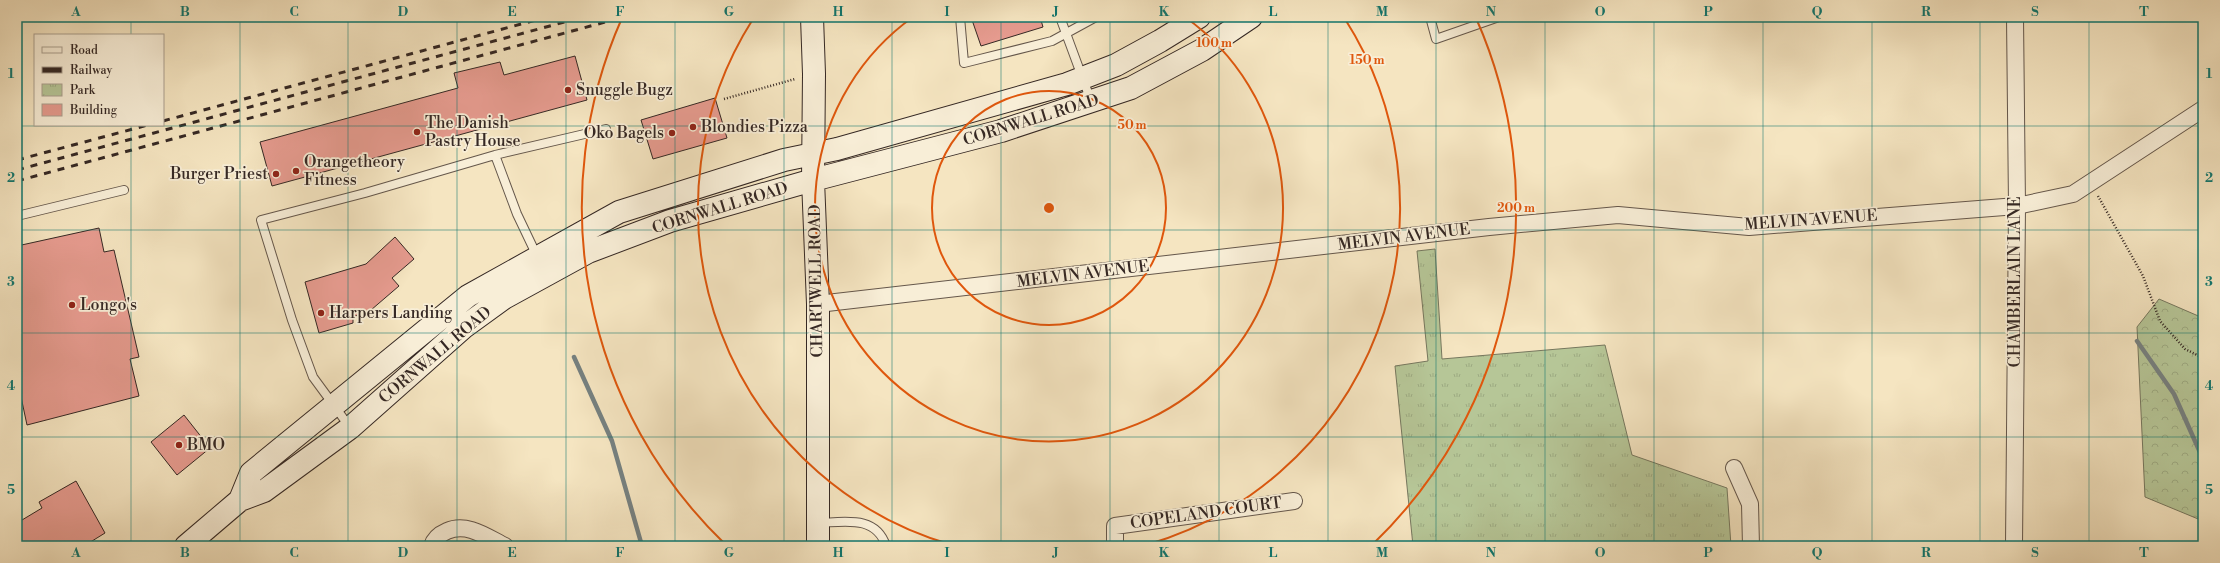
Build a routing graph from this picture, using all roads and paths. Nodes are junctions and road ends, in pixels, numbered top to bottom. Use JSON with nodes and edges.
{"nodes":[{"id":1,"x":812,"y":17,"type":"edge"},
{"id":2,"x":960,"y":17,"type":"edge"},
{"id":3,"x":1060,"y":17,"type":"edge"},
{"id":4,"x":1096,"y":17,"type":"edge"},
{"id":5,"x":1199,"y":17,"type":"edge"},
{"id":6,"x":1251,"y":17,"type":"edge"},
{"id":7,"x":1430,"y":17,"type":"edge"},
{"id":8,"x":1499,"y":17,"type":"edge"},
{"id":9,"x":2015,"y":17,"type":"edge"},
{"id":10,"x":1067,"y":34,"type":"junction"},
{"id":11,"x":814,"y":74,"type":"junction"},
{"id":12,"x":1083,"y":78,"type":"junction"},
{"id":13,"x":724,"y":99,"type":"dead end"},
{"id":14,"x":1091,"y":102,"type":"junction"},
{"id":15,"x":2203,"y":109,"type":"edge"},
{"id":16,"x":606,"y":129,"type":"dead end"},
{"id":17,"x":813,"y":154,"type":"junction"},
{"id":18,"x":495,"y":155,"type":"junction"},
{"id":19,"x":813,"y":180,"type":"junction"},
{"id":20,"x":2091,"y":184,"type":"junction"},
{"id":21,"x":124,"y":190,"type":"dead end"},
{"id":22,"x":2017,"y":206,"type":"junction"},
{"id":23,"x":17,"y":216,"type":"edge"},
{"id":24,"x":537,"y":256,"type":"junction"},
{"id":25,"x":818,"y":304,"type":"junction"},
{"id":26,"x":2203,"y":358,"type":"edge"},
{"id":27,"x":334,"y":406,"type":"junction"},
{"id":28,"x":350,"y":428,"type":"junction"},
{"id":29,"x":1734,"y":468,"type":"dead end"},
{"id":30,"x":240,"y":500,"type":"junction"},
{"id":31,"x":1294,"y":501,"type":"dead end"},
{"id":32,"x":818,"y":523,"type":"junction"},
{"id":33,"x":186,"y":546,"type":"edge"},
{"id":34,"x":432,"y":546,"type":"edge"},
{"id":35,"x":505,"y":546,"type":"edge"},
{"id":36,"x":818,"y":546,"type":"edge"},
{"id":37,"x":886,"y":546,"type":"edge"},
{"id":38,"x":1115,"y":546,"type":"edge"},
{"id":39,"x":1751,"y":546,"type":"edge"},
{"id":40,"x":2014,"y":546,"type":"edge"}],
"edges":[{"from":1,"to":11,"type":"main road","name":"CHARTWELL ROAD"},
{"from":2,"to":10,"type":"lane"},
{"from":3,"to":10,"type":"lane"},
{"from":4,"to":10,"type":"lane"},
{"from":5,"to":12,"type":"main road","name":"CORNWALL ROAD"},
{"from":6,"to":14,"type":"main road","name":"CORNWALL ROAD"},
{"from":7,"to":8,"type":"lane"},
{"from":9,"to":22,"type":"street","name":"CHAMBERLAIN LANE"},
{"from":10,"to":12,"type":"lane"},
{"from":11,"to":13,"type":"path"},
{"from":11,"to":17,"type":"main road","name":"CHARTWELL ROAD"},
{"from":12,"to":14,"type":"lane"},
{"from":12,"to":17,"type":"main road","name":"CORNWALL ROAD"},
{"from":14,"to":19,"type":"main road","name":"CORNWALL ROAD"},
{"from":15,"to":20,"type":"street","name":"MELVIN AVENUE"},
{"from":16,"to":18,"type":"lane"},
{"from":17,"to":19,"type":"main road","name":"CHARTWELL ROAD"},
{"from":17,"to":24,"type":"main road","name":"CORNWALL ROAD"},
{"from":18,"to":24,"type":"lane"},
{"from":18,"to":27,"type":"lane"},
{"from":19,"to":25,"type":"main road","name":"CHARTWELL ROAD"},
{"from":19,"to":28,"type":"main road","name":"CORNWALL ROAD"},
{"from":20,"to":22,"type":"street","name":"MELVIN AVENUE"},
{"from":20,"to":26,"type":"path"},
{"from":21,"to":23,"type":"lane"},
{"from":22,"to":25,"type":"street","name":"MELVIN AVENUE"},
{"from":22,"to":40,"type":"street","name":"CHAMBERLAIN LANE"},
{"from":24,"to":27,"type":"main road","name":"CORNWALL ROAD"},
{"from":25,"to":32,"type":"main road","name":"CHARTWELL ROAD"},
{"from":27,"to":28,"type":"lane"},
{"from":27,"to":30,"type":"main road","name":"CORNWALL ROAD"},
{"from":28,"to":30,"type":"main road","name":"CORNWALL ROAD"},
{"from":29,"to":39,"type":"street"},
{"from":30,"to":33,"type":"main road","name":"CORNWALL ROAD"},
{"from":31,"to":38,"type":"street","name":"COPELAND COURT"},
{"from":32,"to":36,"type":"main road","name":"CHARTWELL ROAD"},
{"from":32,"to":37,"type":"lane"},
{"from":34,"to":35,"type":"street"}]}
